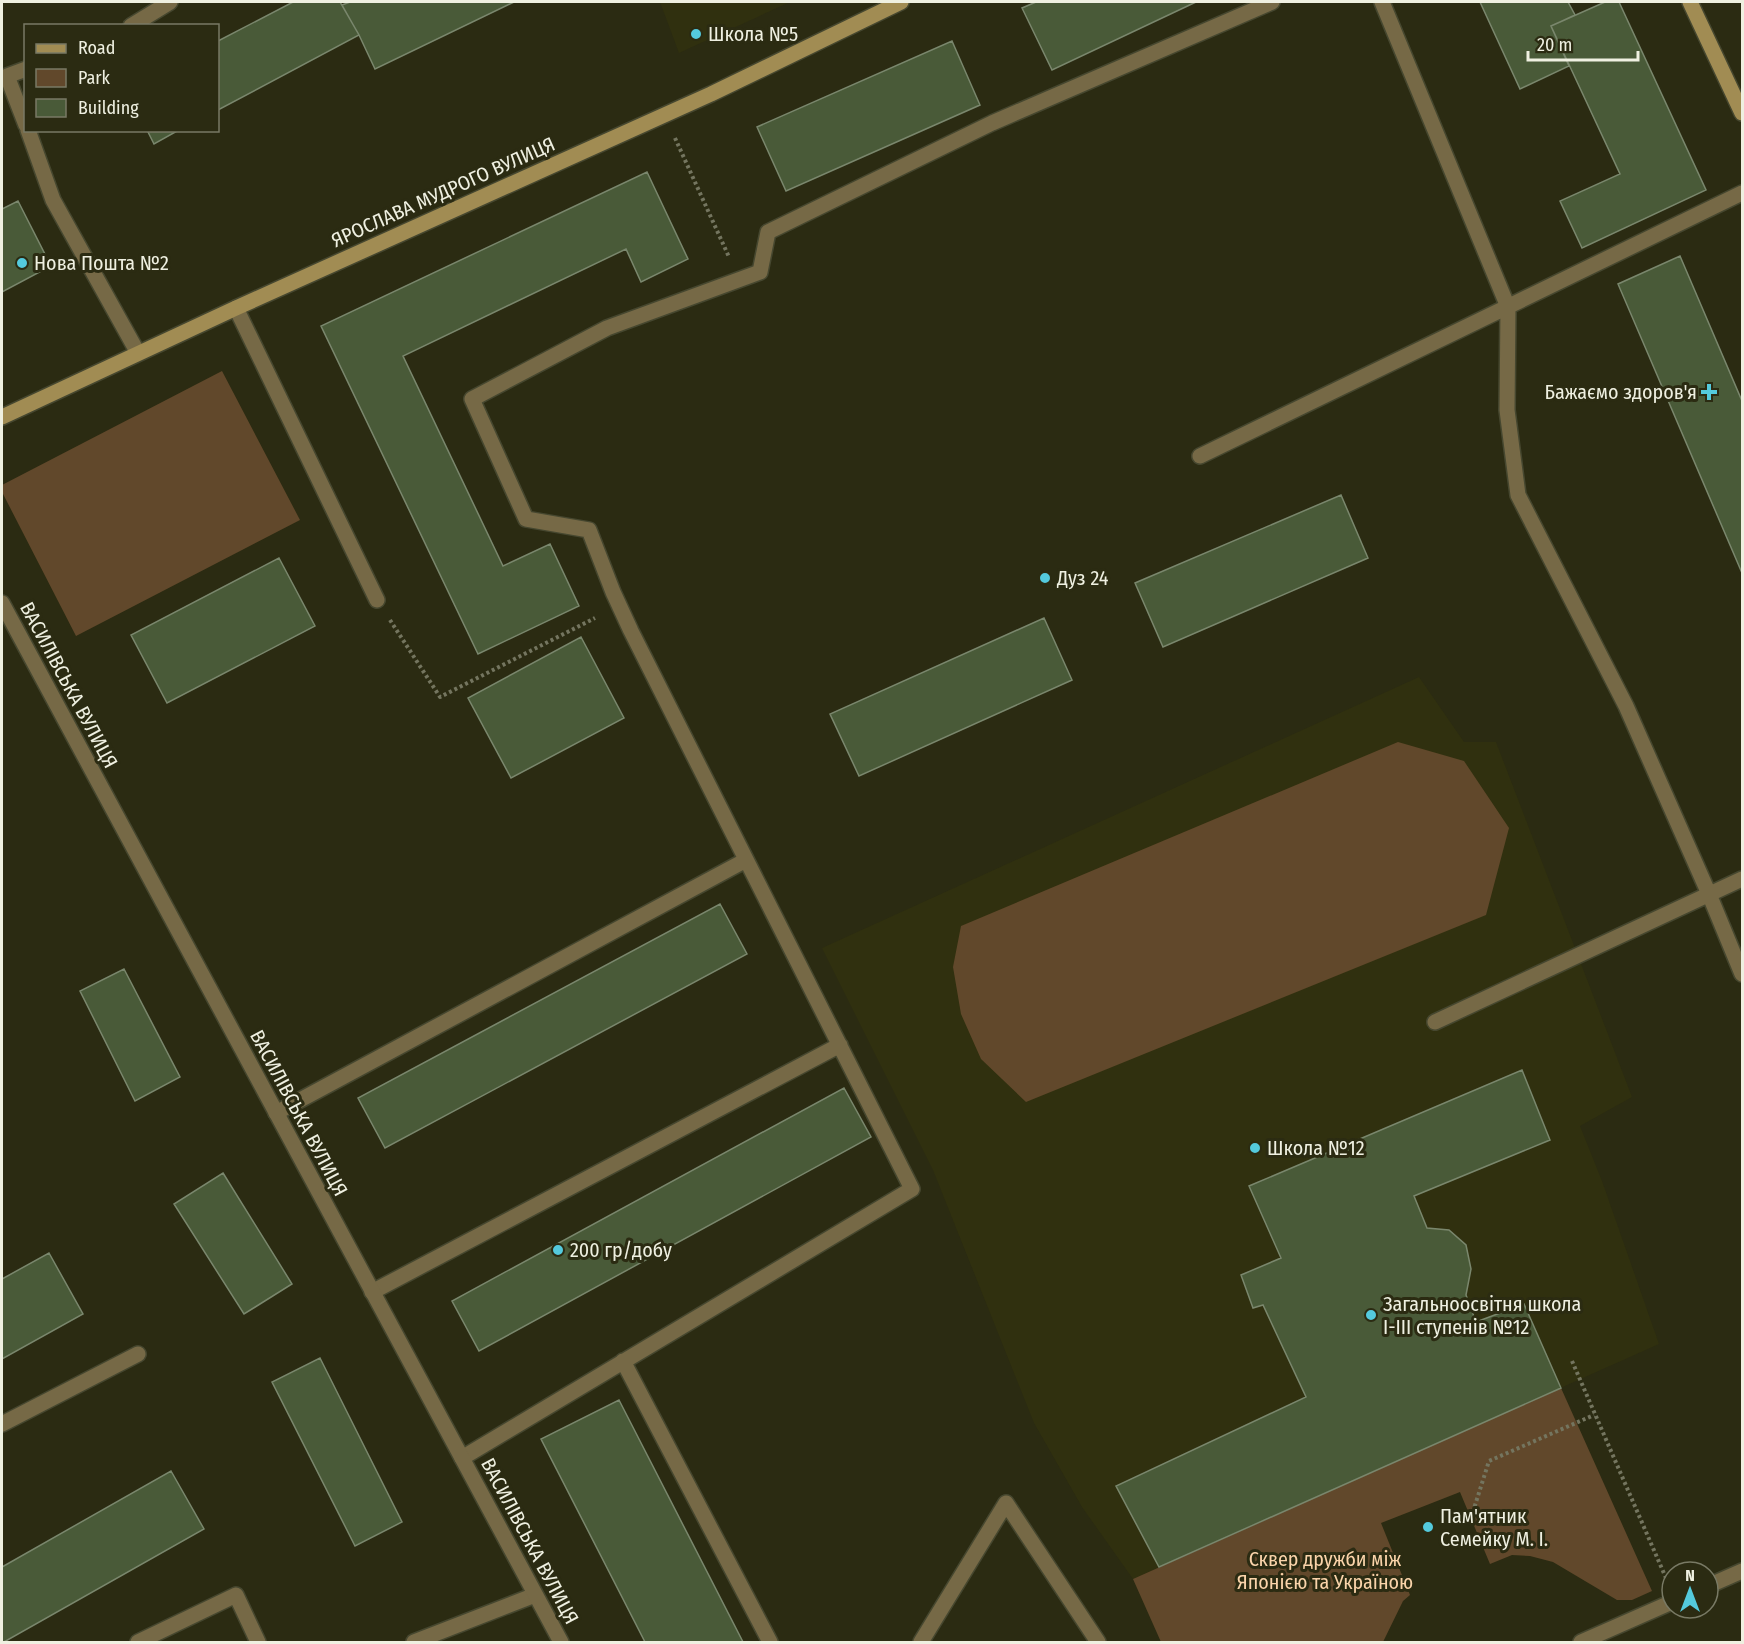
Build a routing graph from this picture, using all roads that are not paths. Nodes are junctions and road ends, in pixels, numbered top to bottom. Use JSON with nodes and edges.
{"nodes":[{"id":1,"x":170,"y":2,"type":"edge"},
{"id":2,"x":901,"y":2,"type":"edge"},
{"id":3,"x":1272,"y":2,"type":"edge"},
{"id":4,"x":1382,"y":2,"type":"edge"},
{"id":5,"x":1690,"y":2,"type":"edge"},
{"id":6,"x":134,"y":24,"type":"edge"},
{"id":7,"x":24,"y":69,"type":"edge"},
{"id":8,"x":4,"y":72,"type":"edge"},
{"id":9,"x":1743,"y":113,"type":"edge"},
{"id":10,"x":24,"y":120,"type":"edge"},
{"id":11,"x":29,"y":132,"type":"edge"},
{"id":12,"x":1743,"y":193,"type":"edge"},
{"id":13,"x":1508,"y":306,"type":"junction"},
{"id":14,"x":236,"y":308,"type":"junction"},
{"id":15,"x":138,"y":353,"type":"junction"},
{"id":16,"x":2,"y":417,"type":"edge"},
{"id":17,"x":1200,"y":456,"type":"dead end"},
{"id":18,"x":377,"y":600,"type":"road end"},
{"id":19,"x":2,"y":603,"type":"edge"},
{"id":20,"x":746,"y":860,"type":"junction"},
{"id":21,"x":1743,"y":879,"type":"edge"},
{"id":22,"x":1709,"y":894,"type":"junction"},
{"id":23,"x":1743,"y":974,"type":"edge"},
{"id":24,"x":1434,"y":1022,"type":"dead end"},
{"id":25,"x":840,"y":1045,"type":"junction"},
{"id":26,"x":276,"y":1113,"type":"junction"},
{"id":27,"x":372,"y":1292,"type":"junction"},
{"id":28,"x":138,"y":1354,"type":"dead end"},
{"id":29,"x":623,"y":1361,"type":"junction"},
{"id":30,"x":2,"y":1424,"type":"edge"},
{"id":31,"x":462,"y":1458,"type":"junction"},
{"id":32,"x":1743,"y":1571,"type":"edge"},
{"id":33,"x":1720,"y":1581,"type":"edge"},
{"id":34,"x":535,"y":1595,"type":"junction"},
{"id":35,"x":1660,"y":1607,"type":"edge"},
{"id":36,"x":138,"y":1642,"type":"edge"},
{"id":37,"x":258,"y":1642,"type":"edge"},
{"id":38,"x":414,"y":1642,"type":"edge"},
{"id":39,"x":561,"y":1642,"type":"edge"},
{"id":40,"x":770,"y":1642,"type":"edge"},
{"id":41,"x":921,"y":1642,"type":"edge"},
{"id":42,"x":1098,"y":1642,"type":"edge"},
{"id":43,"x":1581,"y":1642,"type":"edge"}],
"edges":[{"from":1,"to":6,"type":"street"},
{"from":2,"to":14,"type":"street","name":"ЯРОСЛАВА МУДРОГО ВУЛИЦЯ"},
{"from":3,"to":20,"type":"street"},
{"from":4,"to":13,"type":"street"},
{"from":5,"to":9,"type":"street"},
{"from":7,"to":8,"type":"street"},
{"from":8,"to":10,"type":"street"},
{"from":11,"to":15,"type":"street"},
{"from":12,"to":13,"type":"street"},
{"from":13,"to":17,"type":"street"},
{"from":13,"to":22,"type":"street"},
{"from":14,"to":15,"type":"street","name":"ЯРОСЛАВА МУДРОГО ВУЛИЦЯ"},
{"from":14,"to":18,"type":"street"},
{"from":15,"to":16,"type":"street","name":"ЯРОСЛАВА МУДРОГО ВУЛИЦЯ"},
{"from":19,"to":26,"type":"street","name":"ВАСИЛІВСЬКА ВУЛИЦЯ"},
{"from":20,"to":25,"type":"street"},
{"from":20,"to":26,"type":"street"},
{"from":21,"to":22,"type":"street"},
{"from":22,"to":23,"type":"street"},
{"from":22,"to":24,"type":"street"},
{"from":25,"to":27,"type":"street"},
{"from":25,"to":29,"type":"street"},
{"from":26,"to":27,"type":"street","name":"ВАСИЛІВСЬКА ВУЛИЦЯ"},
{"from":27,"to":31,"type":"street","name":"ВАСИЛІВСЬКА ВУЛИЦЯ"},
{"from":28,"to":30,"type":"street"},
{"from":29,"to":31,"type":"street"},
{"from":29,"to":40,"type":"street"},
{"from":31,"to":34,"type":"street","name":"ВАСИЛІВСЬКА ВУЛИЦЯ"},
{"from":32,"to":33,"type":"street"},
{"from":34,"to":38,"type":"street"},
{"from":34,"to":39,"type":"street","name":"ВАСИЛІВСЬКА ВУЛИЦЯ"},
{"from":35,"to":43,"type":"street"},
{"from":36,"to":37,"type":"street"},
{"from":41,"to":42,"type":"street"}]}
